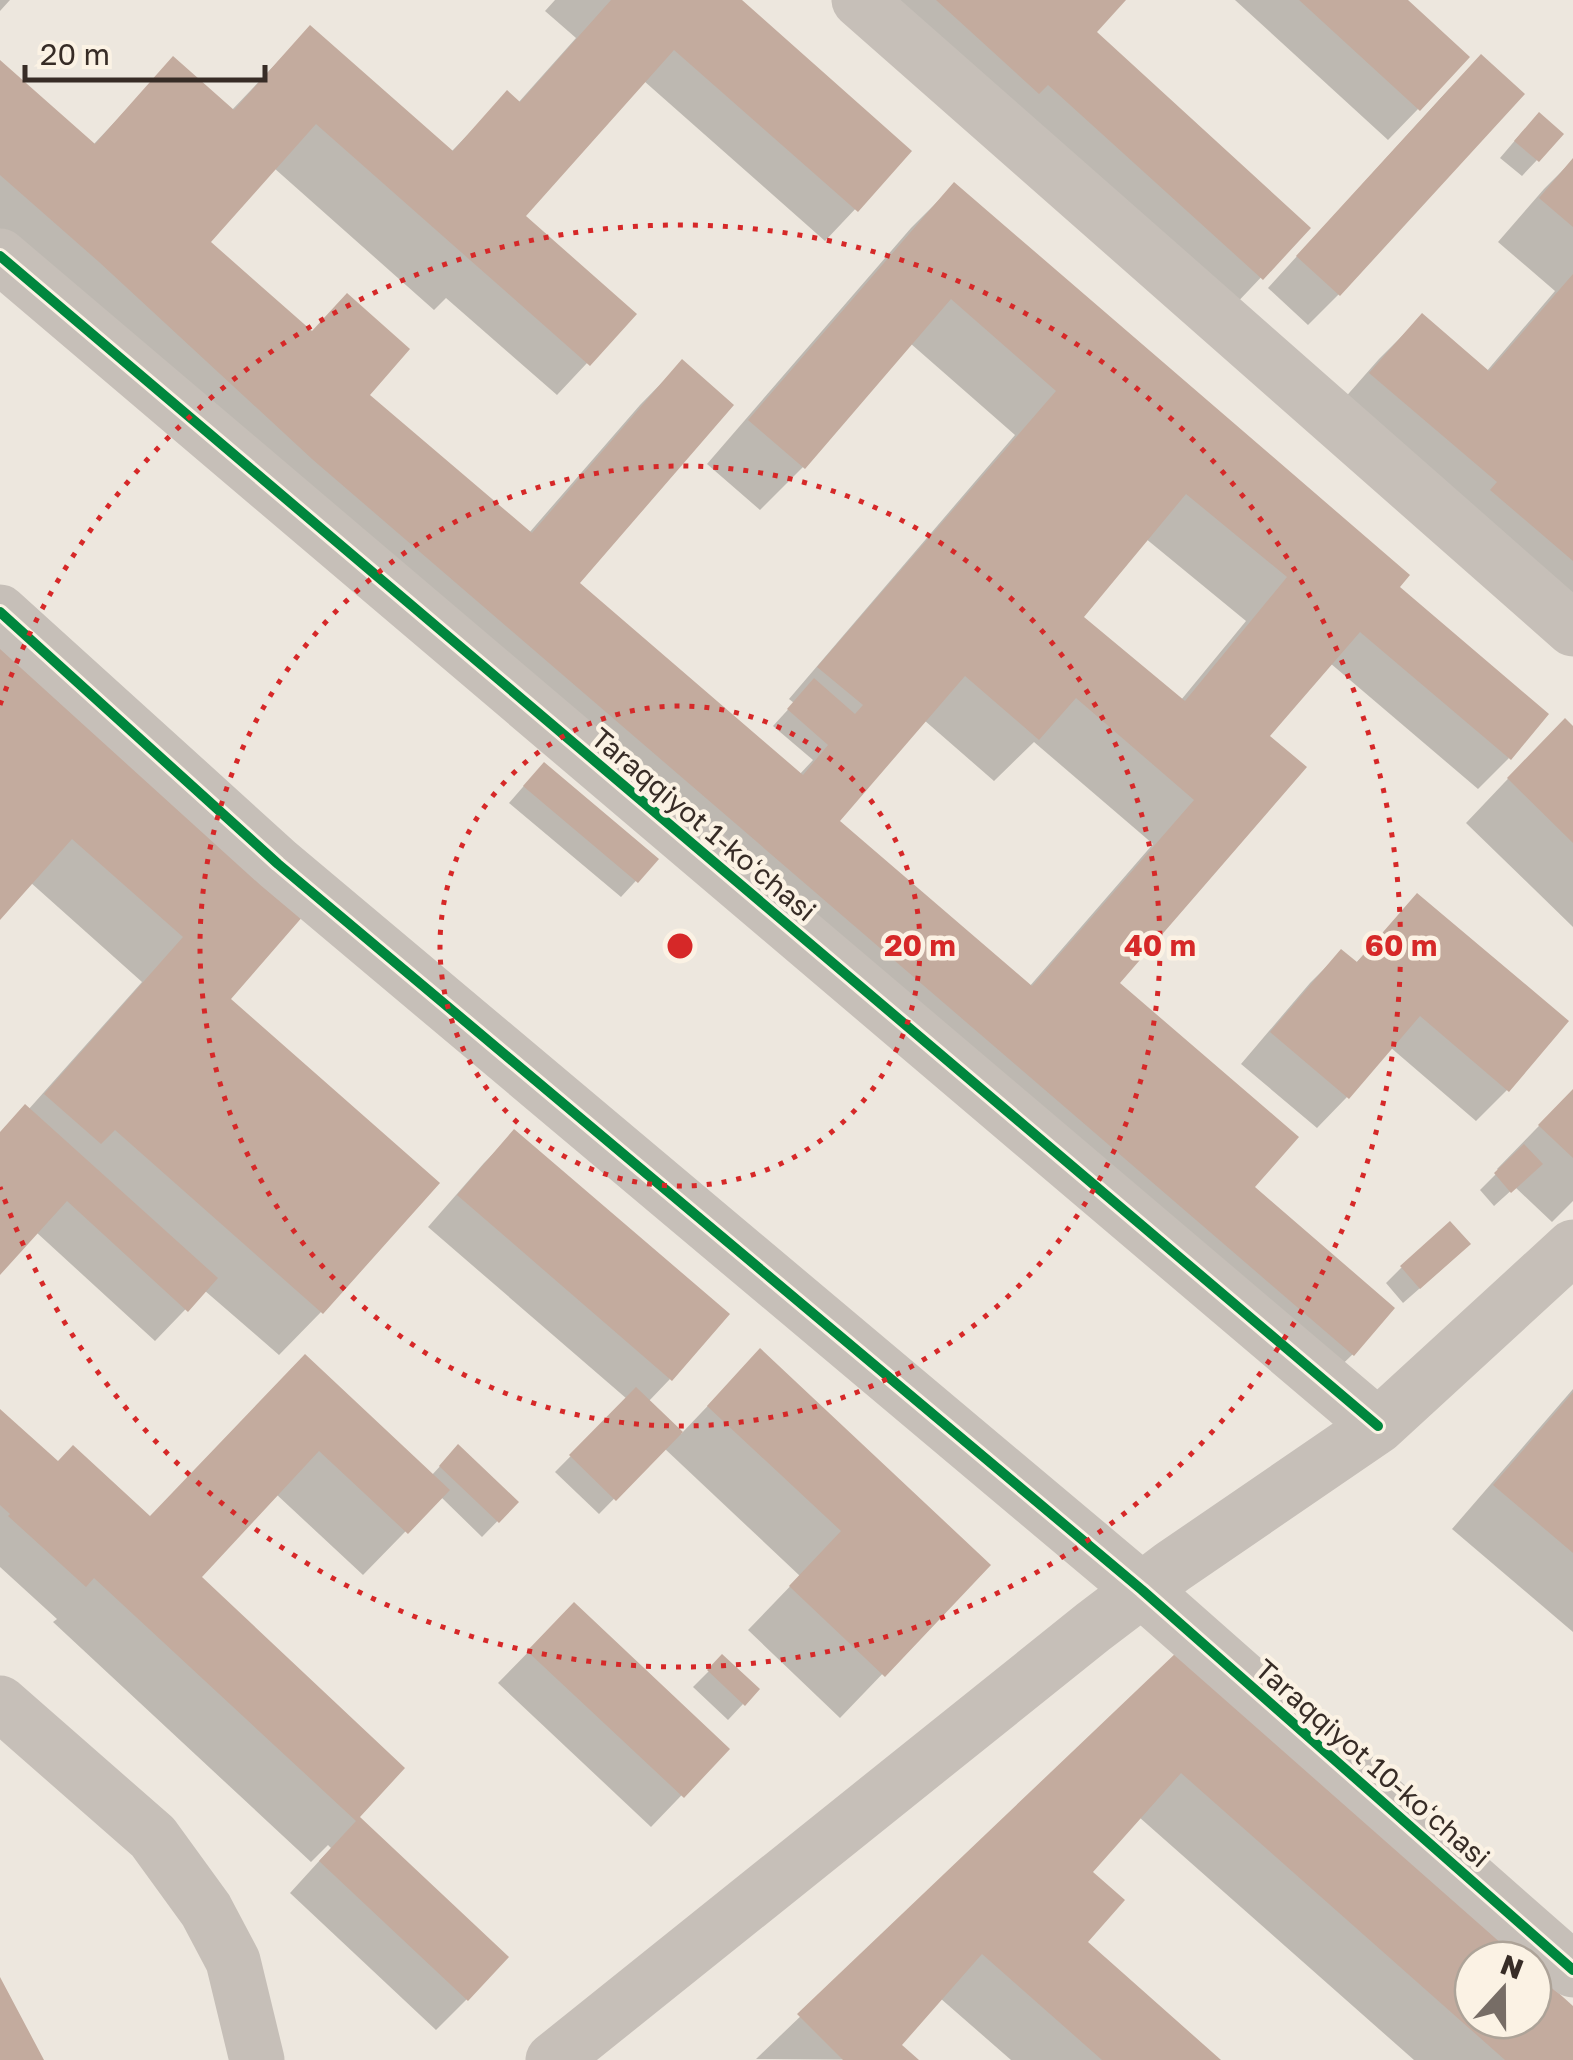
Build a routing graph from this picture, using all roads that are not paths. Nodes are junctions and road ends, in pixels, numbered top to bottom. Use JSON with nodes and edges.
{"nodes":[{"id":1,"x":859,"y":0,"type":"edge"},
{"id":2,"x":0,"y":256,"type":"edge"},
{"id":3,"x":0,"y":612,"type":"edge"},
{"id":4,"x":1573,"y":630,"type":"edge"},
{"id":5,"x":1573,"y":1248,"type":"edge"},
{"id":6,"x":1378,"y":1426,"type":"junction"},
{"id":7,"x":1142,"y":1590,"type":"junction"},
{"id":8,"x":0,"y":1702,"type":"edge"},
{"id":9,"x":1573,"y":1970,"type":"edge"},
{"id":10,"x":257,"y":2060,"type":"edge"},
{"id":11,"x":553,"y":2060,"type":"edge"}],
"edges":[{"from":1,"to":4,"type":"street"},
{"from":2,"to":6,"type":"street","name":"Taraqqiyot 1-koʻchasi"},
{"from":3,"to":7,"type":"street"},
{"from":5,"to":6,"type":"street"},
{"from":6,"to":7,"type":"street"},
{"from":7,"to":9,"type":"street","name":"Taraqqiyot 10-koʻchasi"},
{"from":7,"to":11,"type":"street"},
{"from":8,"to":10,"type":"street"}]}
